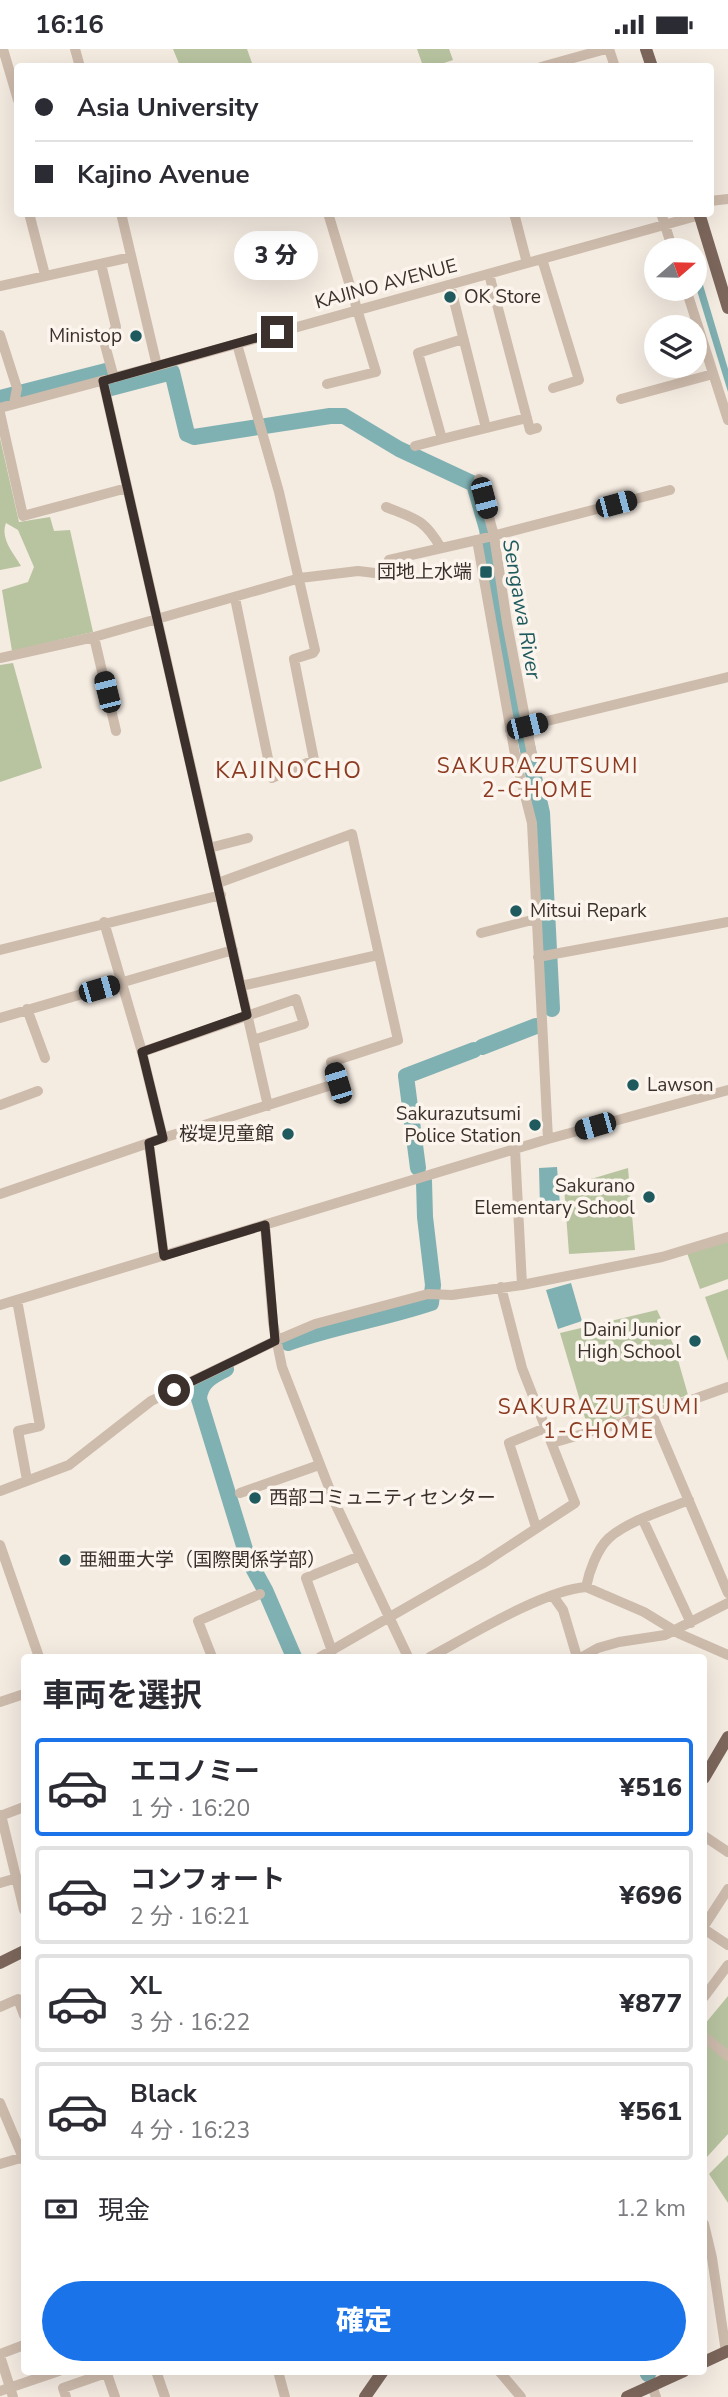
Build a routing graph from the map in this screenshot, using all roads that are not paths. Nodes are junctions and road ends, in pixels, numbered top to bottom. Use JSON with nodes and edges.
{"nodes":[{"id":1,"x":3,"y":49,"type":"edge"},
{"id":2,"x":608,"y":49,"type":"edge"},
{"id":3,"x":556,"y":63,"type":"edge"},
{"id":4,"x":14,"y":86,"type":"edge"},
{"id":5,"x":30,"y":217,"type":"edge"},
{"id":6,"x":122,"y":217,"type":"edge"},
{"id":7,"x":329,"y":217,"type":"edge"},
{"id":8,"x":515,"y":217,"type":"edge"},
{"id":9,"x":664,"y":217,"type":"edge"},
{"id":10,"x":692,"y":217,"type":"edge"},
{"id":11,"x":695,"y":217,"type":"edge"},
{"id":12,"x":668,"y":224,"type":"junction"},
{"id":13,"x":671,"y":238,"type":"edge"},
{"id":14,"x":131,"y":257,"type":"junction"},
{"id":15,"x":542,"y":259,"type":"junction"},
{"id":16,"x":527,"y":263,"type":"junction"},
{"id":17,"x":101,"y":264,"type":"junction"},
{"id":18,"x":489,"y":274,"type":"junction"},
{"id":19,"x":45,"y":275,"type":"junction"},
{"id":20,"x":450,"y":285,"type":"junction"},
{"id":21,"x":0,"y":286,"type":"edge"},
{"id":22,"x":690,"y":301,"type":"edge"},
{"id":23,"x":728,"y":308,"type":"edge"},
{"id":24,"x":357,"y":310,"type":"junction"},
{"id":25,"x":0,"y":335,"type":"edge"},
{"id":26,"x":463,"y":339,"type":"junction"},
{"id":27,"x":237,"y":344,"type":"junction"},
{"id":28,"x":157,"y":366,"type":"junction"},
{"id":29,"x":713,"y":374,"type":"junction"},
{"id":30,"x":114,"y":378,"type":"junction"},
{"id":31,"x":103,"y":381,"type":"junction"},
{"id":32,"x":327,"y":384,"type":"dead end"},
{"id":33,"x":554,"y":388,"type":"dead end"},
{"id":34,"x":15,"y":397,"type":"junction"},
{"id":35,"x":621,"y":399,"type":"dead end"},
{"id":36,"x":0,"y":410,"type":"edge"},
{"id":37,"x":527,"y":418,"type":"junction"},
{"id":38,"x":728,"y":421,"type":"edge"},
{"id":39,"x":486,"y":428,"type":"junction"},
{"id":40,"x":537,"y":428,"type":"dead end"},
{"id":41,"x":442,"y":439,"type":"junction"},
{"id":42,"x":415,"y":446,"type":"dead end"},
{"id":43,"x":479,"y":479,"type":"dead end"},
{"id":44,"x":128,"y":488,"type":"junction"},
{"id":45,"x":670,"y":490,"type":"dead end"},
{"id":46,"x":386,"y":507,"type":"dead end"},
{"id":47,"x":494,"y":536,"type":"junction"},
{"id":48,"x":480,"y":540,"type":"junction"},
{"id":49,"x":441,"y":548,"type":"junction"},
{"id":50,"x":389,"y":560,"type":"dead end"},
{"id":51,"x":392,"y":575,"type":"dead end"},
{"id":52,"x":300,"y":578,"type":"junction"},
{"id":53,"x":235,"y":598,"type":"junction"},
{"id":54,"x":158,"y":620,"type":"junction"},
{"id":55,"x":94,"y":637,"type":"junction"},
{"id":56,"x":0,"y":658,"type":"edge"},
{"id":57,"x":728,"y":677,"type":"edge"},
{"id":58,"x":527,"y":726,"type":"junction"},
{"id":59,"x":510,"y":730,"type":"junction"},
{"id":60,"x":116,"y":731,"type":"dead end"},
{"id":61,"x":516,"y":760,"type":"junction"},
{"id":62,"x":248,"y":838,"type":"dead end"},
{"id":63,"x":209,"y":848,"type":"junction"},
{"id":64,"x":218,"y":883,"type":"junction"},
{"id":65,"x":221,"y":895,"type":"junction"},
{"id":66,"x":536,"y":919,"type":"junction"},
{"id":67,"x":104,"y":922,"type":"junction"},
{"id":68,"x":728,"y":922,"type":"edge"},
{"id":69,"x":481,"y":933,"type":"dead end"},
{"id":70,"x":0,"y":950,"type":"edge"},
{"id":71,"x":233,"y":950,"type":"junction"},
{"id":72,"x":378,"y":955,"type":"junction"},
{"id":73,"x":547,"y":955,"type":"junction"},
{"id":74,"x":122,"y":982,"type":"junction"},
{"id":75,"x":241,"y":986,"type":"junction"},
{"id":76,"x":27,"y":1010,"type":"junction"},
{"id":77,"x":1,"y":1014,"type":"edge"},
{"id":78,"x":247,"y":1015,"type":"junction"},
{"id":79,"x":253,"y":1040,"type":"junction"},
{"id":80,"x":142,"y":1052,"type":"junction"},
{"id":81,"x":45,"y":1058,"type":"dead end"},
{"id":82,"x":728,"y":1090,"type":"edge"},
{"id":83,"x":38,"y":1091,"type":"dead end"},
{"id":84,"x":0,"y":1105,"type":"edge"},
{"id":85,"x":268,"y":1106,"type":"junction"},
{"id":86,"x":163,"y":1138,"type":"junction"},
{"id":87,"x":548,"y":1139,"type":"junction"},
{"id":88,"x":149,"y":1143,"type":"junction"},
{"id":89,"x":515,"y":1149,"type":"junction"},
{"id":90,"x":0,"y":1194,"type":"edge"},
{"id":91,"x":265,"y":1225,"type":"junction"},
{"id":92,"x":728,"y":1237,"type":"edge"},
{"id":93,"x":164,"y":1256,"type":"junction"},
{"id":94,"x":522,"y":1285,"type":"junction"},
{"id":95,"x":501,"y":1287,"type":"junction"},
{"id":96,"x":17,"y":1300,"type":"junction"},
{"id":97,"x":0,"y":1305,"type":"edge"},
{"id":98,"x":275,"y":1341,"type":"junction"},
{"id":99,"x":728,"y":1387,"type":"edge"},
{"id":100,"x":652,"y":1415,"type":"junction"},
{"id":101,"x":545,"y":1428,"type":"junction"},
{"id":102,"x":552,"y":1443,"type":"junction"},
{"id":103,"x":319,"y":1465,"type":"junction"},
{"id":104,"x":27,"y":1481,"type":"junction"},
{"id":105,"x":0,"y":1491,"type":"edge"},
{"id":106,"x":240,"y":1493,"type":"dead end"},
{"id":107,"x":689,"y":1500,"type":"junction"},
{"id":108,"x":643,"y":1520,"type":"junction"},
{"id":109,"x":536,"y":1527,"type":"junction"},
{"id":110,"x":0,"y":1545,"type":"edge"},
{"id":111,"x":360,"y":1556,"type":"junction"},
{"id":112,"x":3,"y":1562,"type":"edge"},
{"id":113,"x":586,"y":1587,"type":"junction"},
{"id":114,"x":728,"y":1593,"type":"edge"},
{"id":115,"x":260,"y":1594,"type":"dead end"},
{"id":116,"x":553,"y":1596,"type":"junction"},
{"id":117,"x":728,"y":1604,"type":"edge"},
{"id":118,"x":389,"y":1617,"type":"junction"},
{"id":119,"x":691,"y":1623,"type":"junction"},
{"id":120,"x":677,"y":1632,"type":"junction"},
{"id":121,"x":332,"y":1651,"type":"junction"},
{"id":122,"x":38,"y":1654,"type":"edge"},
{"id":123,"x":211,"y":1654,"type":"edge"},
{"id":124,"x":326,"y":1654,"type":"edge"},
{"id":125,"x":407,"y":1654,"type":"edge"},
{"id":126,"x":436,"y":1654,"type":"edge"},
{"id":127,"x":579,"y":1654,"type":"edge"},
{"id":128,"x":586,"y":1654,"type":"edge"},
{"id":129,"x":728,"y":1655,"type":"edge"},
{"id":130,"x":21,"y":1695,"type":"edge"},
{"id":131,"x":0,"y":1703,"type":"edge"},
{"id":132,"x":728,"y":1737,"type":"edge"},
{"id":133,"x":707,"y":1773,"type":"edge"},
{"id":134,"x":21,"y":1808,"type":"edge"},
{"id":135,"x":1,"y":1816,"type":"edge"},
{"id":136,"x":707,"y":1838,"type":"edge"},
{"id":137,"x":728,"y":1852,"type":"edge"},
{"id":138,"x":17,"y":1878,"type":"junction"},
{"id":139,"x":0,"y":1883,"type":"edge"},
{"id":140,"x":728,"y":1889,"type":"edge"},
{"id":141,"x":21,"y":1896,"type":"edge"},
{"id":142,"x":707,"y":1923,"type":"edge"},
{"id":143,"x":707,"y":1930,"type":"edge"},
{"id":144,"x":728,"y":1945,"type":"edge"},
{"id":145,"x":21,"y":1952,"type":"edge"},
{"id":146,"x":0,"y":1963,"type":"edge"},
{"id":147,"x":728,"y":1965,"type":"edge"},
{"id":148,"x":707,"y":1993,"type":"edge"},
{"id":149,"x":0,"y":2007,"type":"edge"},
{"id":150,"x":21,"y":2007,"type":"edge"},
{"id":151,"x":707,"y":2040,"type":"edge"},
{"id":152,"x":728,"y":2056,"type":"edge"},
{"id":153,"x":0,"y":2103,"type":"edge"},
{"id":154,"x":21,"y":2151,"type":"edge"},
{"id":155,"x":21,"y":2159,"type":"edge"},
{"id":156,"x":0,"y":2164,"type":"edge"},
{"id":157,"x":707,"y":2237,"type":"edge"},
{"id":158,"x":21,"y":2346,"type":"edge"},
{"id":159,"x":727,"y":2352,"type":"edge"},
{"id":160,"x":0,"y":2355,"type":"edge"},
{"id":161,"x":707,"y":2362,"type":"edge"},
{"id":162,"x":49,"y":2375,"type":"edge"},
{"id":163,"x":98,"y":2375,"type":"edge"},
{"id":164,"x":107,"y":2375,"type":"edge"},
{"id":165,"x":157,"y":2375,"type":"edge"},
{"id":166,"x":279,"y":2375,"type":"edge"},
{"id":167,"x":380,"y":2375,"type":"edge"},
{"id":168,"x":502,"y":2375,"type":"edge"},
{"id":169,"x":678,"y":2375,"type":"edge"},
{"id":170,"x":654,"y":2391,"type":"edge"},
{"id":171,"x":8,"y":2392,"type":"edge"},
{"id":172,"x":66,"y":2397,"type":"edge"},
{"id":173,"x":115,"y":2397,"type":"edge"},
{"id":174,"x":165,"y":2397,"type":"edge"},
{"id":175,"x":285,"y":2397,"type":"edge"},
{"id":176,"x":365,"y":2397,"type":"edge"},
{"id":177,"x":521,"y":2397,"type":"edge"},
{"id":178,"x":627,"y":2397,"type":"edge"}],
"edges":[{"from":1,"to":4,"type":"street"},
{"from":2,"to":3,"type":"street"},
{"from":5,"to":19,"type":"street"},
{"from":6,"to":14,"type":"street"},
{"from":7,"to":24,"type":"street"},
{"from":8,"to":16,"type":"street"},
{"from":9,"to":12,"type":"street"},
{"from":10,"to":12,"type":"street","name":"KAJINO AVENUE"},
{"from":11,"to":23,"type":"main road"},
{"from":12,"to":13,"type":"street"},
{"from":12,"to":15,"type":"street","name":"KAJINO AVENUE"},
{"from":14,"to":17,"type":"street"},
{"from":14,"to":28,"type":"street"},
{"from":15,"to":16,"type":"street","name":"KAJINO AVENUE"},
{"from":15,"to":33,"type":"street"},
{"from":16,"to":18,"type":"street","name":"KAJINO AVENUE"},
{"from":17,"to":19,"type":"street"},
{"from":17,"to":30,"type":"street"},
{"from":18,"to":20,"type":"street","name":"KAJINO AVENUE"},
{"from":18,"to":37,"type":"street"},
{"from":19,"to":21,"type":"street"},
{"from":20,"to":24,"type":"street","name":"KAJINO AVENUE"},
{"from":20,"to":26,"type":"street"},
{"from":22,"to":29,"type":"street"},
{"from":24,"to":27,"type":"street","name":"KAJINO AVENUE"},
{"from":24,"to":32,"type":"street"},
{"from":25,"to":34,"type":"street"},
{"from":26,"to":39,"type":"street"},
{"from":26,"to":41,"type":"street"},
{"from":27,"to":28,"type":"street","name":"KAJINO AVENUE"},
{"from":27,"to":52,"type":"street"},
{"from":28,"to":30,"type":"street","name":"KAJINO AVENUE"},
{"from":29,"to":35,"type":"street"},
{"from":29,"to":38,"type":"street"},
{"from":30,"to":31,"type":"street","name":"KAJINO AVENUE"},
{"from":31,"to":34,"type":"street","name":"KAJINO AVENUE"},
{"from":31,"to":44,"type":"street"},
{"from":34,"to":36,"type":"street","name":"KAJINO AVENUE"},
{"from":36,"to":44,"type":"street"},
{"from":37,"to":39,"type":"street"},
{"from":37,"to":40,"type":"street"},
{"from":39,"to":41,"type":"street"},
{"from":41,"to":42,"type":"street"},
{"from":43,"to":47,"type":"street"},
{"from":44,"to":54,"type":"street"},
{"from":45,"to":47,"type":"street"},
{"from":46,"to":49,"type":"street"},
{"from":47,"to":48,"type":"street"},
{"from":47,"to":58,"type":"street"},
{"from":48,"to":49,"type":"street"},
{"from":48,"to":59,"type":"street"},
{"from":49,"to":50,"type":"street"},
{"from":51,"to":52,"type":"street"},
{"from":52,"to":53,"type":"street"},
{"from":52,"to":53,"type":"street"},
{"from":53,"to":54,"type":"street"},
{"from":54,"to":55,"type":"street"},
{"from":54,"to":63,"type":"street"},
{"from":55,"to":56,"type":"street"},
{"from":55,"to":60,"type":"street"},
{"from":57,"to":58,"type":"street"},
{"from":58,"to":59,"type":"street"},
{"from":58,"to":61,"type":"street"},
{"from":59,"to":61,"type":"street"},
{"from":61,"to":66,"type":"street"},
{"from":62,"to":63,"type":"street"},
{"from":63,"to":64,"type":"street"},
{"from":64,"to":65,"type":"street"},
{"from":64,"to":72,"type":"street"},
{"from":65,"to":67,"type":"street"},
{"from":65,"to":71,"type":"street"},
{"from":66,"to":69,"type":"street"},
{"from":66,"to":73,"type":"street"},
{"from":67,"to":70,"type":"street"},
{"from":67,"to":74,"type":"street"},
{"from":68,"to":73,"type":"street"},
{"from":71,"to":74,"type":"street"},
{"from":71,"to":75,"type":"street"},
{"from":72,"to":75,"type":"street"},
{"from":72,"to":85,"type":"street"},
{"from":73,"to":87,"type":"street"},
{"from":74,"to":76,"type":"street"},
{"from":74,"to":80,"type":"street"},
{"from":75,"to":78,"type":"street"},
{"from":76,"to":77,"type":"street"},
{"from":76,"to":81,"type":"street"},
{"from":78,"to":79,"type":"street"},
{"from":78,"to":79,"type":"street"},
{"from":78,"to":80,"type":"street"},
{"from":79,"to":85,"type":"street"},
{"from":80,"to":86,"type":"street"},
{"from":82,"to":87,"type":"street"},
{"from":83,"to":84,"type":"street"},
{"from":85,"to":86,"type":"street"},
{"from":86,"to":88,"type":"street"},
{"from":87,"to":89,"type":"street"},
{"from":88,"to":90,"type":"street"},
{"from":88,"to":93,"type":"street"},
{"from":89,"to":91,"type":"street"},
{"from":89,"to":94,"type":"street"},
{"from":91,"to":93,"type":"street"},
{"from":91,"to":98,"type":"street"},
{"from":92,"to":94,"type":"street"},
{"from":93,"to":96,"type":"street"},
{"from":94,"to":95,"type":"street"},
{"from":95,"to":98,"type":"street"},
{"from":95,"to":101,"type":"street"},
{"from":96,"to":97,"type":"street"},
{"from":96,"to":104,"type":"street"},
{"from":98,"to":103,"type":"street"},
{"from":98,"to":104,"type":"street"},
{"from":99,"to":100,"type":"street"},
{"from":100,"to":102,"type":"street"},
{"from":100,"to":107,"type":"street"},
{"from":101,"to":102,"type":"street"},
{"from":101,"to":109,"type":"street"},
{"from":102,"to":109,"type":"street"},
{"from":103,"to":106,"type":"street"},
{"from":103,"to":111,"type":"street"},
{"from":104,"to":105,"type":"street"},
{"from":107,"to":108,"type":"street"},
{"from":107,"to":114,"type":"street"},
{"from":108,"to":113,"type":"street"},
{"from":108,"to":119,"type":"street"},
{"from":109,"to":118,"type":"street"},
{"from":110,"to":112,"type":"street"},
{"from":111,"to":118,"type":"street"},
{"from":111,"to":121,"type":"street"},
{"from":112,"to":122,"type":"street"},
{"from":113,"to":116,"type":"street"},
{"from":113,"to":120,"type":"street"},
{"from":115,"to":123,"type":"street"},
{"from":116,"to":126,"type":"street"},
{"from":116,"to":127,"type":"street"},
{"from":117,"to":119,"type":"street"},
{"from":118,"to":121,"type":"street"},
{"from":118,"to":125,"type":"street"},
{"from":119,"to":120,"type":"street"},
{"from":120,"to":128,"type":"street"},
{"from":120,"to":129,"type":"street"},
{"from":121,"to":124,"type":"street"},
{"from":130,"to":131,"type":"street"},
{"from":132,"to":133,"type":"main road"},
{"from":134,"to":135,"type":"street"},
{"from":135,"to":138,"type":"street"},
{"from":136,"to":137,"type":"street"},
{"from":138,"to":139,"type":"street"},
{"from":138,"to":141,"type":"street"},
{"from":140,"to":142,"type":"street"},
{"from":143,"to":144,"type":"street"},
{"from":145,"to":146,"type":"main road"},
{"from":147,"to":148,"type":"street"},
{"from":149,"to":150,"type":"street"},
{"from":151,"to":152,"type":"street"},
{"from":153,"to":154,"type":"street"},
{"from":155,"to":156,"type":"street"},
{"from":157,"to":159,"type":"street"},
{"from":158,"to":160,"type":"street"},
{"from":159,"to":161,"type":"main road"},
{"from":160,"to":171,"type":"street"},
{"from":162,"to":171,"type":"street"},
{"from":163,"to":172,"type":"street"},
{"from":164,"to":173,"type":"street"},
{"from":165,"to":174,"type":"street"},
{"from":166,"to":175,"type":"street"},
{"from":167,"to":176,"type":"main road"},
{"from":168,"to":177,"type":"street"},
{"from":169,"to":170,"type":"main road"},
{"from":170,"to":178,"type":"main road"}]}
